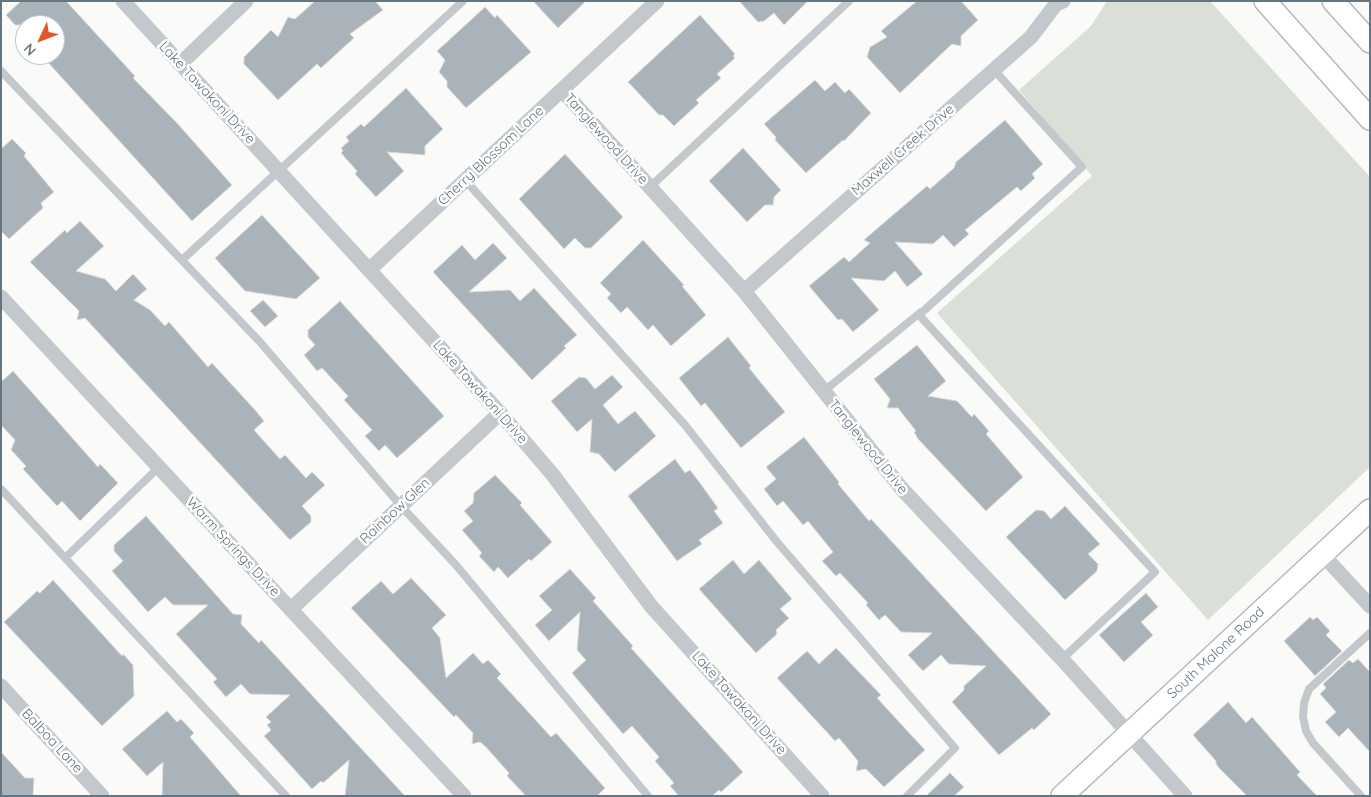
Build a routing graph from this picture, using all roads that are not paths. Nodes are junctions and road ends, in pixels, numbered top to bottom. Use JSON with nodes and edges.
{"nodes":[{"id":1,"x":123,"y":1,"type":"edge"},
{"id":2,"x":246,"y":1,"type":"edge"},
{"id":3,"x":463,"y":1,"type":"edge"},
{"id":4,"x":657,"y":1,"type":"edge"},
{"id":5,"x":849,"y":1,"type":"edge"},
{"id":6,"x":1265,"y":1,"type":"edge"},
{"id":7,"x":1333,"y":1,"type":"edge"},
{"id":8,"x":1057,"y":2,"type":"edge"},
{"id":9,"x":1370,"y":42,"type":"edge"},
{"id":10,"x":180,"y":64,"type":"junction"},
{"id":11,"x":994,"y":70,"type":"junction"},
{"id":12,"x":1,"y":71,"type":"edge"},
{"id":13,"x":562,"y":90,"type":"junction"},
{"id":14,"x":1370,"y":119,"type":"edge"},
{"id":15,"x":280,"y":172,"type":"junction"},
{"id":16,"x":465,"y":180,"type":"junction"},
{"id":17,"x":650,"y":187,"type":"junction"},
{"id":18,"x":182,"y":260,"type":"junction"},
{"id":19,"x":369,"y":270,"type":"junction"},
{"id":20,"x":744,"y":291,"type":"junction"},
{"id":21,"x":1,"y":297,"type":"edge"},
{"id":22,"x":928,"y":306,"type":"junction"},
{"id":23,"x":824,"y":391,"type":"junction"},
{"id":24,"x":500,"y":413,"type":"junction"},
{"id":25,"x":159,"y":467,"type":"junction"},
{"id":26,"x":1,"y":489,"type":"edge"},
{"id":27,"x":401,"y":506,"type":"junction"},
{"id":28,"x":1370,"y":510,"type":"edge"},
{"id":29,"x":1322,"y":554,"type":"junction"},
{"id":30,"x":65,"y":558,"type":"junction"},
{"id":31,"x":1370,"y":606,"type":"edge"},
{"id":32,"x":290,"y":609,"type":"junction"},
{"id":33,"x":1370,"y":634,"type":"edge"},
{"id":34,"x":1062,"y":659,"type":"junction"},
{"id":35,"x":1,"y":686,"type":"edge"},
{"id":36,"x":1128,"y":734,"type":"junction"},
{"id":37,"x":102,"y":796,"type":"edge"},
{"id":38,"x":286,"y":796,"type":"edge"},
{"id":39,"x":464,"y":796,"type":"edge"},
{"id":40,"x":648,"y":796,"type":"edge"},
{"id":41,"x":822,"y":796,"type":"edge"},
{"id":42,"x":907,"y":796,"type":"edge"},
{"id":43,"x":1062,"y":796,"type":"edge"},
{"id":44,"x":1184,"y":796,"type":"edge"},
{"id":45,"x":1361,"y":796,"type":"edge"}],
"edges":[{"from":1,"to":10,"type":"street","name":"Lake Tawakoni Drive"},
{"from":2,"to":10,"type":"street"},
{"from":3,"to":15,"type":"lane"},
{"from":4,"to":13,"type":"street","name":"Cherry Blossom Lane"},
{"from":5,"to":17,"type":"lane"},
{"from":6,"to":14,"type":"street"},
{"from":7,"to":9,"type":"street"},
{"from":8,"to":11,"type":"street","name":"Maxwell Creek Drive"},
{"from":10,"to":15,"type":"street","name":"Lake Tawakoni Drive"},
{"from":11,"to":20,"type":"street","name":"Maxwell Creek Drive"},
{"from":11,"to":22,"type":"lane"},
{"from":12,"to":18,"type":"lane"},
{"from":13,"to":16,"type":"street","name":"Cherry Blossom Lane"},
{"from":13,"to":17,"type":"street","name":"Tanglewood Drive"},
{"from":15,"to":18,"type":"lane"},
{"from":15,"to":19,"type":"street","name":"Lake Tawakoni Drive"},
{"from":16,"to":19,"type":"street","name":"Cherry Blossom Lane"},
{"from":16,"to":42,"type":"lane"},
{"from":17,"to":20,"type":"street","name":"Tanglewood Drive"},
{"from":18,"to":27,"type":"lane"},
{"from":19,"to":24,"type":"street","name":"Lake Tawakoni Drive"},
{"from":20,"to":23,"type":"street","name":"Tanglewood Drive"},
{"from":21,"to":25,"type":"street","name":"Warm Springs Drive"},
{"from":22,"to":23,"type":"lane"},
{"from":22,"to":34,"type":"lane"},
{"from":23,"to":34,"type":"street","name":"Tanglewood Drive"},
{"from":24,"to":27,"type":"street","name":"Rainbow Glen"},
{"from":24,"to":41,"type":"street","name":"Lake Tawakoni Drive"},
{"from":25,"to":30,"type":"lane"},
{"from":25,"to":32,"type":"street","name":"Warm Springs Drive"},
{"from":26,"to":30,"type":"lane"},
{"from":27,"to":32,"type":"street","name":"Rainbow Glen"},
{"from":27,"to":40,"type":"lane"},
{"from":28,"to":29,"type":"street","name":"South Malone Road"},
{"from":29,"to":31,"type":"street"},
{"from":29,"to":36,"type":"street","name":"South Malone Road"},
{"from":30,"to":38,"type":"lane"},
{"from":32,"to":39,"type":"street","name":"Warm Springs Drive"},
{"from":33,"to":45,"type":"lane"},
{"from":34,"to":36,"type":"street","name":"Tanglewood Drive"},
{"from":35,"to":37,"type":"street","name":"Balboa Lane"},
{"from":36,"to":43,"type":"street","name":"South Malone Road"},
{"from":36,"to":44,"type":"street","name":"Tanglewood Drive"}]}
